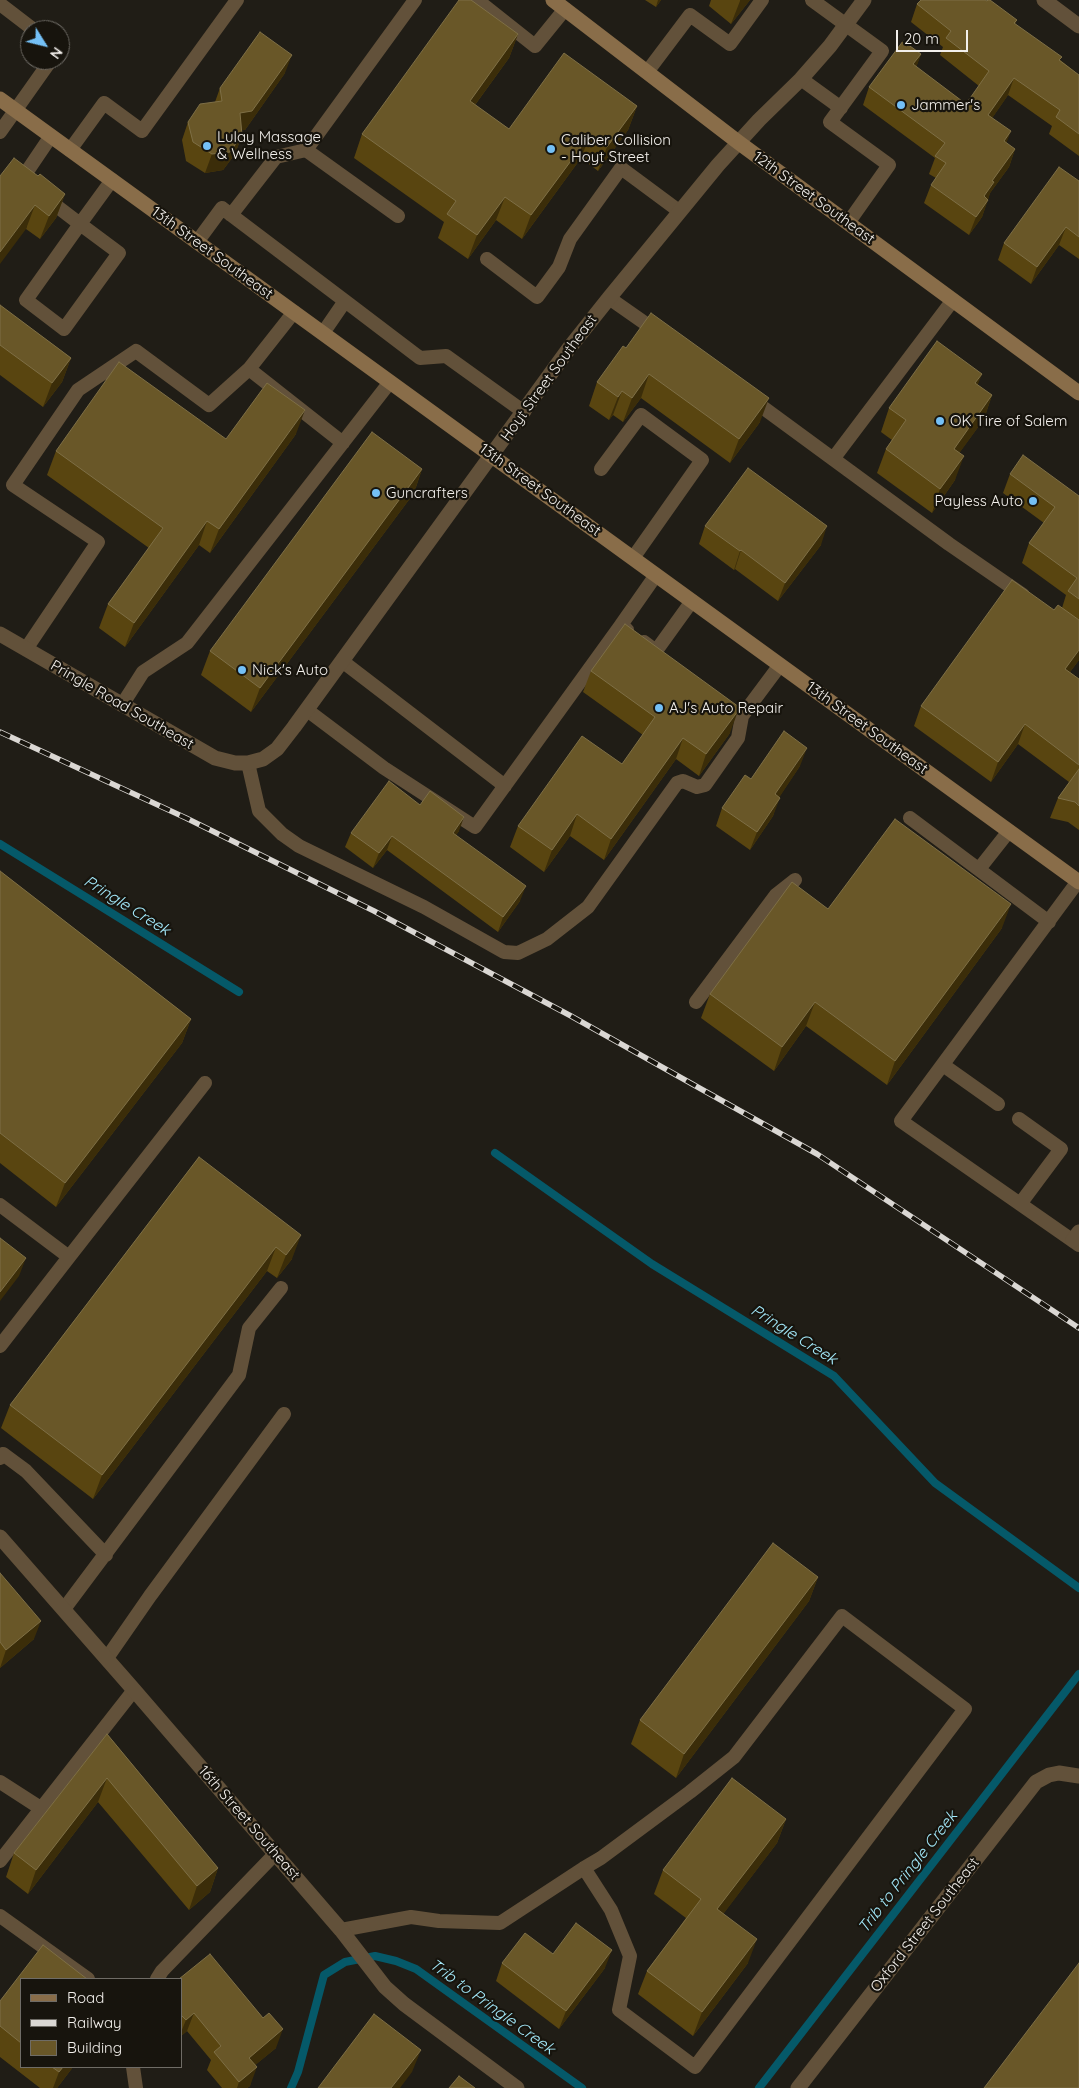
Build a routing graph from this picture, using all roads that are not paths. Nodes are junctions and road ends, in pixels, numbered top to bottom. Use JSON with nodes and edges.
{"nodes":[{"id":1,"x":237,"y":0,"type":"edge"},
{"id":2,"x":415,"y":0,"type":"edge"},
{"id":3,"x":477,"y":0,"type":"edge"},
{"id":4,"x":762,"y":0,"type":"edge"},
{"id":5,"x":812,"y":0,"type":"edge"},
{"id":6,"x":864,"y":0,"type":"edge"},
{"id":7,"x":1044,"y":0,"type":"edge"},
{"id":8,"x":0,"y":4,"type":"edge"},
{"id":9,"x":559,"y":4,"type":"edge"},
{"id":10,"x":21,"y":20,"type":"edge"},
{"id":11,"x":846,"y":25,"type":"junction"},
{"id":12,"x":1079,"y":26,"type":"edge"},
{"id":13,"x":45,"y":70,"type":"edge"},
{"id":14,"x":647,"y":72,"type":"junction"},
{"id":15,"x":801,"y":79,"type":"junction"},
{"id":16,"x":0,"y":99,"type":"edge"},
{"id":17,"x":841,"y":108,"type":"junction"},
{"id":18,"x":15,"y":110,"type":"junction"},
{"id":19,"x":0,"y":132,"type":"edge"},
{"id":20,"x":51,"y":136,"type":"junction"},
{"id":21,"x":738,"y":142,"type":"junction"},
{"id":22,"x":70,"y":150,"type":"junction"},
{"id":23,"x":306,"y":150,"type":"junction"},
{"id":24,"x":112,"y":180,"type":"junction"},
{"id":25,"x":679,"y":210,"type":"junction"},
{"id":26,"x":231,"y":215,"type":"junction"},
{"id":27,"x":398,"y":216,"type":"dead end"},
{"id":28,"x":848,"y":223,"type":"junction"},
{"id":29,"x":80,"y":224,"type":"junction"},
{"id":30,"x":197,"y":242,"type":"junction"},
{"id":31,"x":488,"y":259,"type":"dead end"},
{"id":32,"x":609,"y":298,"type":"junction"},
{"id":33,"x":953,"y":300,"type":"junction"},
{"id":34,"x":344,"y":301,"type":"junction"},
{"id":35,"x":294,"y":312,"type":"junction"},
{"id":36,"x":322,"y":333,"type":"junction"},
{"id":37,"x":672,"y":342,"type":"edge"},
{"id":38,"x":249,"y":369,"type":"junction"},
{"id":39,"x":390,"y":382,"type":"junction"},
{"id":40,"x":735,"y":388,"type":"edge"},
{"id":41,"x":1079,"y":393,"type":"edge"},
{"id":42,"x":524,"y":412,"type":"junction"},
{"id":43,"x":343,"y":443,"type":"junction"},
{"id":44,"x":492,"y":456,"type":"junction"},
{"id":45,"x":833,"y":459,"type":"junction"},
{"id":46,"x":601,"y":469,"type":"dead end"},
{"id":47,"x":633,"y":558,"type":"junction"},
{"id":48,"x":656,"y":575,"type":"junction"},
{"id":49,"x":692,"y":601,"type":"junction"},
{"id":50,"x":1032,"y":601,"type":"edge"},
{"id":51,"x":621,"y":625,"type":"junction"},
{"id":52,"x":0,"y":634,"type":"edge"},
{"id":53,"x":26,"y":649,"type":"junction"},
{"id":54,"x":342,"y":661,"type":"junction"},
{"id":55,"x":780,"y":665,"type":"junction"},
{"id":56,"x":122,"y":704,"type":"junction"},
{"id":57,"x":307,"y":710,"type":"junction"},
{"id":58,"x":248,"y":763,"type":"junction"},
{"id":59,"x":505,"y":786,"type":"junction"},
{"id":60,"x":910,"y":818,"type":"dead end"},
{"id":61,"x":1009,"y":831,"type":"junction"},
{"id":62,"x":979,"y":869,"type":"junction"},
{"id":63,"x":795,"y":880,"type":"dead end"},
{"id":64,"x":1079,"y":881,"type":"edge"},
{"id":65,"x":1049,"y":922,"type":"junction"},
{"id":66,"x":696,"y":1002,"type":"dead end"},
{"id":67,"x":943,"y":1065,"type":"junction"},
{"id":68,"x":205,"y":1083,"type":"dead end"},
{"id":69,"x":998,"y":1104,"type":"dead end"},
{"id":70,"x":1018,"y":1119,"type":"dead end"},
{"id":71,"x":0,"y":1204,"type":"edge"},
{"id":72,"x":1020,"y":1204,"type":"junction"},
{"id":73,"x":1077,"y":1239,"type":"edge"},
{"id":74,"x":69,"y":1257,"type":"junction"},
{"id":75,"x":281,"y":1288,"type":"dead end"},
{"id":76,"x":0,"y":1346,"type":"edge"},
{"id":77,"x":284,"y":1414,"type":"dead end"},
{"id":78,"x":0,"y":1458,"type":"edge"},
{"id":79,"x":0,"y":1537,"type":"edge"},
{"id":80,"x":106,"y":1555,"type":"junction"},
{"id":81,"x":64,"y":1609,"type":"junction"},
{"id":82,"x":107,"y":1658,"type":"junction"},
{"id":83,"x":134,"y":1690,"type":"junction"},
{"id":84,"x":1079,"y":1776,"type":"edge"},
{"id":85,"x":0,"y":1782,"type":"edge"},
{"id":86,"x":42,"y":1809,"type":"junction"},
{"id":87,"x":275,"y":1854,"type":"junction"},
{"id":88,"x":0,"y":1861,"type":"edge"},
{"id":89,"x":584,"y":1868,"type":"junction"},
{"id":90,"x":0,"y":1916,"type":"edge"},
{"id":91,"x":340,"y":1930,"type":"junction"},
{"id":92,"x":87,"y":1978,"type":"edge"},
{"id":93,"x":157,"y":1978,"type":"edge"},
{"id":94,"x":132,"y":2068,"type":"edge"},
{"id":95,"x":136,"y":2088,"type":"edge"},
{"id":96,"x":516,"y":2088,"type":"edge"},
{"id":97,"x":798,"y":2088,"type":"edge"}],
"edges":[{"from":1,"to":22,"type":"lane"},
{"from":2,"to":23,"type":"lane"},
{"from":3,"to":9,"type":"lane"},
{"from":4,"to":14,"type":"lane"},
{"from":5,"to":11,"type":"lane"},
{"from":6,"to":11,"type":"street","name":"Hoyt Street Southeast"},
{"from":7,"to":12,"type":"street"},
{"from":8,"to":10,"type":"lane"},
{"from":9,"to":14,"type":"main road","name":"12th Street Southeast"},
{"from":11,"to":15,"type":"street","name":"Hoyt Street Southeast"},
{"from":11,"to":17,"type":"lane"},
{"from":13,"to":18,"type":"lane"},
{"from":14,"to":21,"type":"main road","name":"12th Street Southeast"},
{"from":15,"to":17,"type":"lane"},
{"from":15,"to":21,"type":"street","name":"Hoyt Street Southeast"},
{"from":16,"to":18,"type":"main road","name":"13th Street Southeast"},
{"from":17,"to":28,"type":"lane"},
{"from":18,"to":19,"type":"lane"},
{"from":18,"to":20,"type":"main road","name":"13th Street Southeast"},
{"from":20,"to":22,"type":"main road","name":"13th Street Southeast"},
{"from":20,"to":29,"type":"lane"},
{"from":21,"to":25,"type":"street","name":"Hoyt Street Southeast"},
{"from":21,"to":28,"type":"main road","name":"12th Street Southeast"},
{"from":22,"to":24,"type":"main road","name":"13th Street Southeast"},
{"from":23,"to":26,"type":"lane"},
{"from":23,"to":27,"type":"lane"},
{"from":24,"to":29,"type":"lane"},
{"from":24,"to":30,"type":"main road","name":"13th Street Southeast"},
{"from":25,"to":31,"type":"lane"},
{"from":25,"to":32,"type":"street","name":"Hoyt Street Southeast"},
{"from":26,"to":30,"type":"lane"},
{"from":26,"to":34,"type":"lane"},
{"from":28,"to":33,"type":"main road","name":"12th Street Southeast"},
{"from":29,"to":29,"type":"lane"},
{"from":30,"to":35,"type":"main road","name":"13th Street Southeast"},
{"from":32,"to":37,"type":"lane"},
{"from":32,"to":42,"type":"street","name":"Hoyt Street Southeast"},
{"from":33,"to":41,"type":"main road","name":"12th Street Southeast"},
{"from":33,"to":45,"type":"lane"},
{"from":34,"to":36,"type":"lane"},
{"from":34,"to":42,"type":"lane"},
{"from":35,"to":36,"type":"main road","name":"13th Street Southeast"},
{"from":35,"to":38,"type":"lane"},
{"from":36,"to":39,"type":"main road","name":"13th Street Southeast"},
{"from":38,"to":43,"type":"lane"},
{"from":38,"to":53,"type":"lane"},
{"from":39,"to":43,"type":"lane"},
{"from":39,"to":44,"type":"main road","name":"13th Street Southeast"},
{"from":40,"to":45,"type":"lane"},
{"from":42,"to":44,"type":"street","name":"Hoyt Street Southeast"},
{"from":43,"to":56,"type":"lane"},
{"from":44,"to":47,"type":"main road","name":"13th Street Southeast"},
{"from":44,"to":54,"type":"street","name":"Hoyt Street Southeast"},
{"from":45,"to":50,"type":"lane"},
{"from":46,"to":47,"type":"lane"},
{"from":47,"to":48,"type":"main road","name":"13th Street Southeast"},
{"from":48,"to":49,"type":"main road","name":"13th Street Southeast"},
{"from":48,"to":51,"type":"lane"},
{"from":49,"to":51,"type":"lane"},
{"from":49,"to":55,"type":"main road","name":"13th Street Southeast"},
{"from":51,"to":59,"type":"lane"},
{"from":52,"to":53,"type":"street","name":"Pringle Road Southeast"},
{"from":53,"to":56,"type":"street","name":"Pringle Road Southeast"},
{"from":54,"to":57,"type":"street","name":"Hoyt Street Southeast"},
{"from":54,"to":59,"type":"lane"},
{"from":55,"to":58,"type":"lane"},
{"from":55,"to":61,"type":"main road","name":"13th Street Southeast"},
{"from":56,"to":58,"type":"street","name":"Pringle Road Southeast"},
{"from":57,"to":58,"type":"street","name":"Hoyt Street Southeast"},
{"from":57,"to":59,"type":"lane"},
{"from":60,"to":62,"type":"lane"},
{"from":61,"to":62,"type":"lane"},
{"from":61,"to":64,"type":"main road","name":"13th Street Southeast"},
{"from":62,"to":65,"type":"lane"},
{"from":63,"to":66,"type":"lane"},
{"from":64,"to":65,"type":"lane"},
{"from":65,"to":67,"type":"lane"},
{"from":67,"to":69,"type":"lane"},
{"from":67,"to":72,"type":"lane"},
{"from":68,"to":74,"type":"lane"},
{"from":70,"to":72,"type":"lane"},
{"from":71,"to":74,"type":"lane"},
{"from":72,"to":73,"type":"lane"},
{"from":74,"to":76,"type":"lane"},
{"from":75,"to":80,"type":"lane"},
{"from":77,"to":82,"type":"lane"},
{"from":78,"to":80,"type":"lane"},
{"from":79,"to":81,"type":"street","name":"16th Street Southeast"},
{"from":80,"to":81,"type":"lane"},
{"from":81,"to":82,"type":"street","name":"16th Street Southeast"},
{"from":82,"to":83,"type":"street","name":"16th Street Southeast"},
{"from":83,"to":86,"type":"lane"},
{"from":83,"to":87,"type":"street","name":"16th Street Southeast"},
{"from":84,"to":97,"type":"street","name":"Oxford Street Southeast"},
{"from":85,"to":86,"type":"lane"},
{"from":86,"to":88,"type":"lane"},
{"from":87,"to":91,"type":"street","name":"16th Street Southeast"},
{"from":87,"to":93,"type":"lane"},
{"from":89,"to":89,"type":"lane"},
{"from":89,"to":91,"type":"lane"},
{"from":90,"to":92,"type":"lane"},
{"from":91,"to":96,"type":"street","name":"16th Street Southeast"},
{"from":94,"to":95,"type":"lane"}]}
